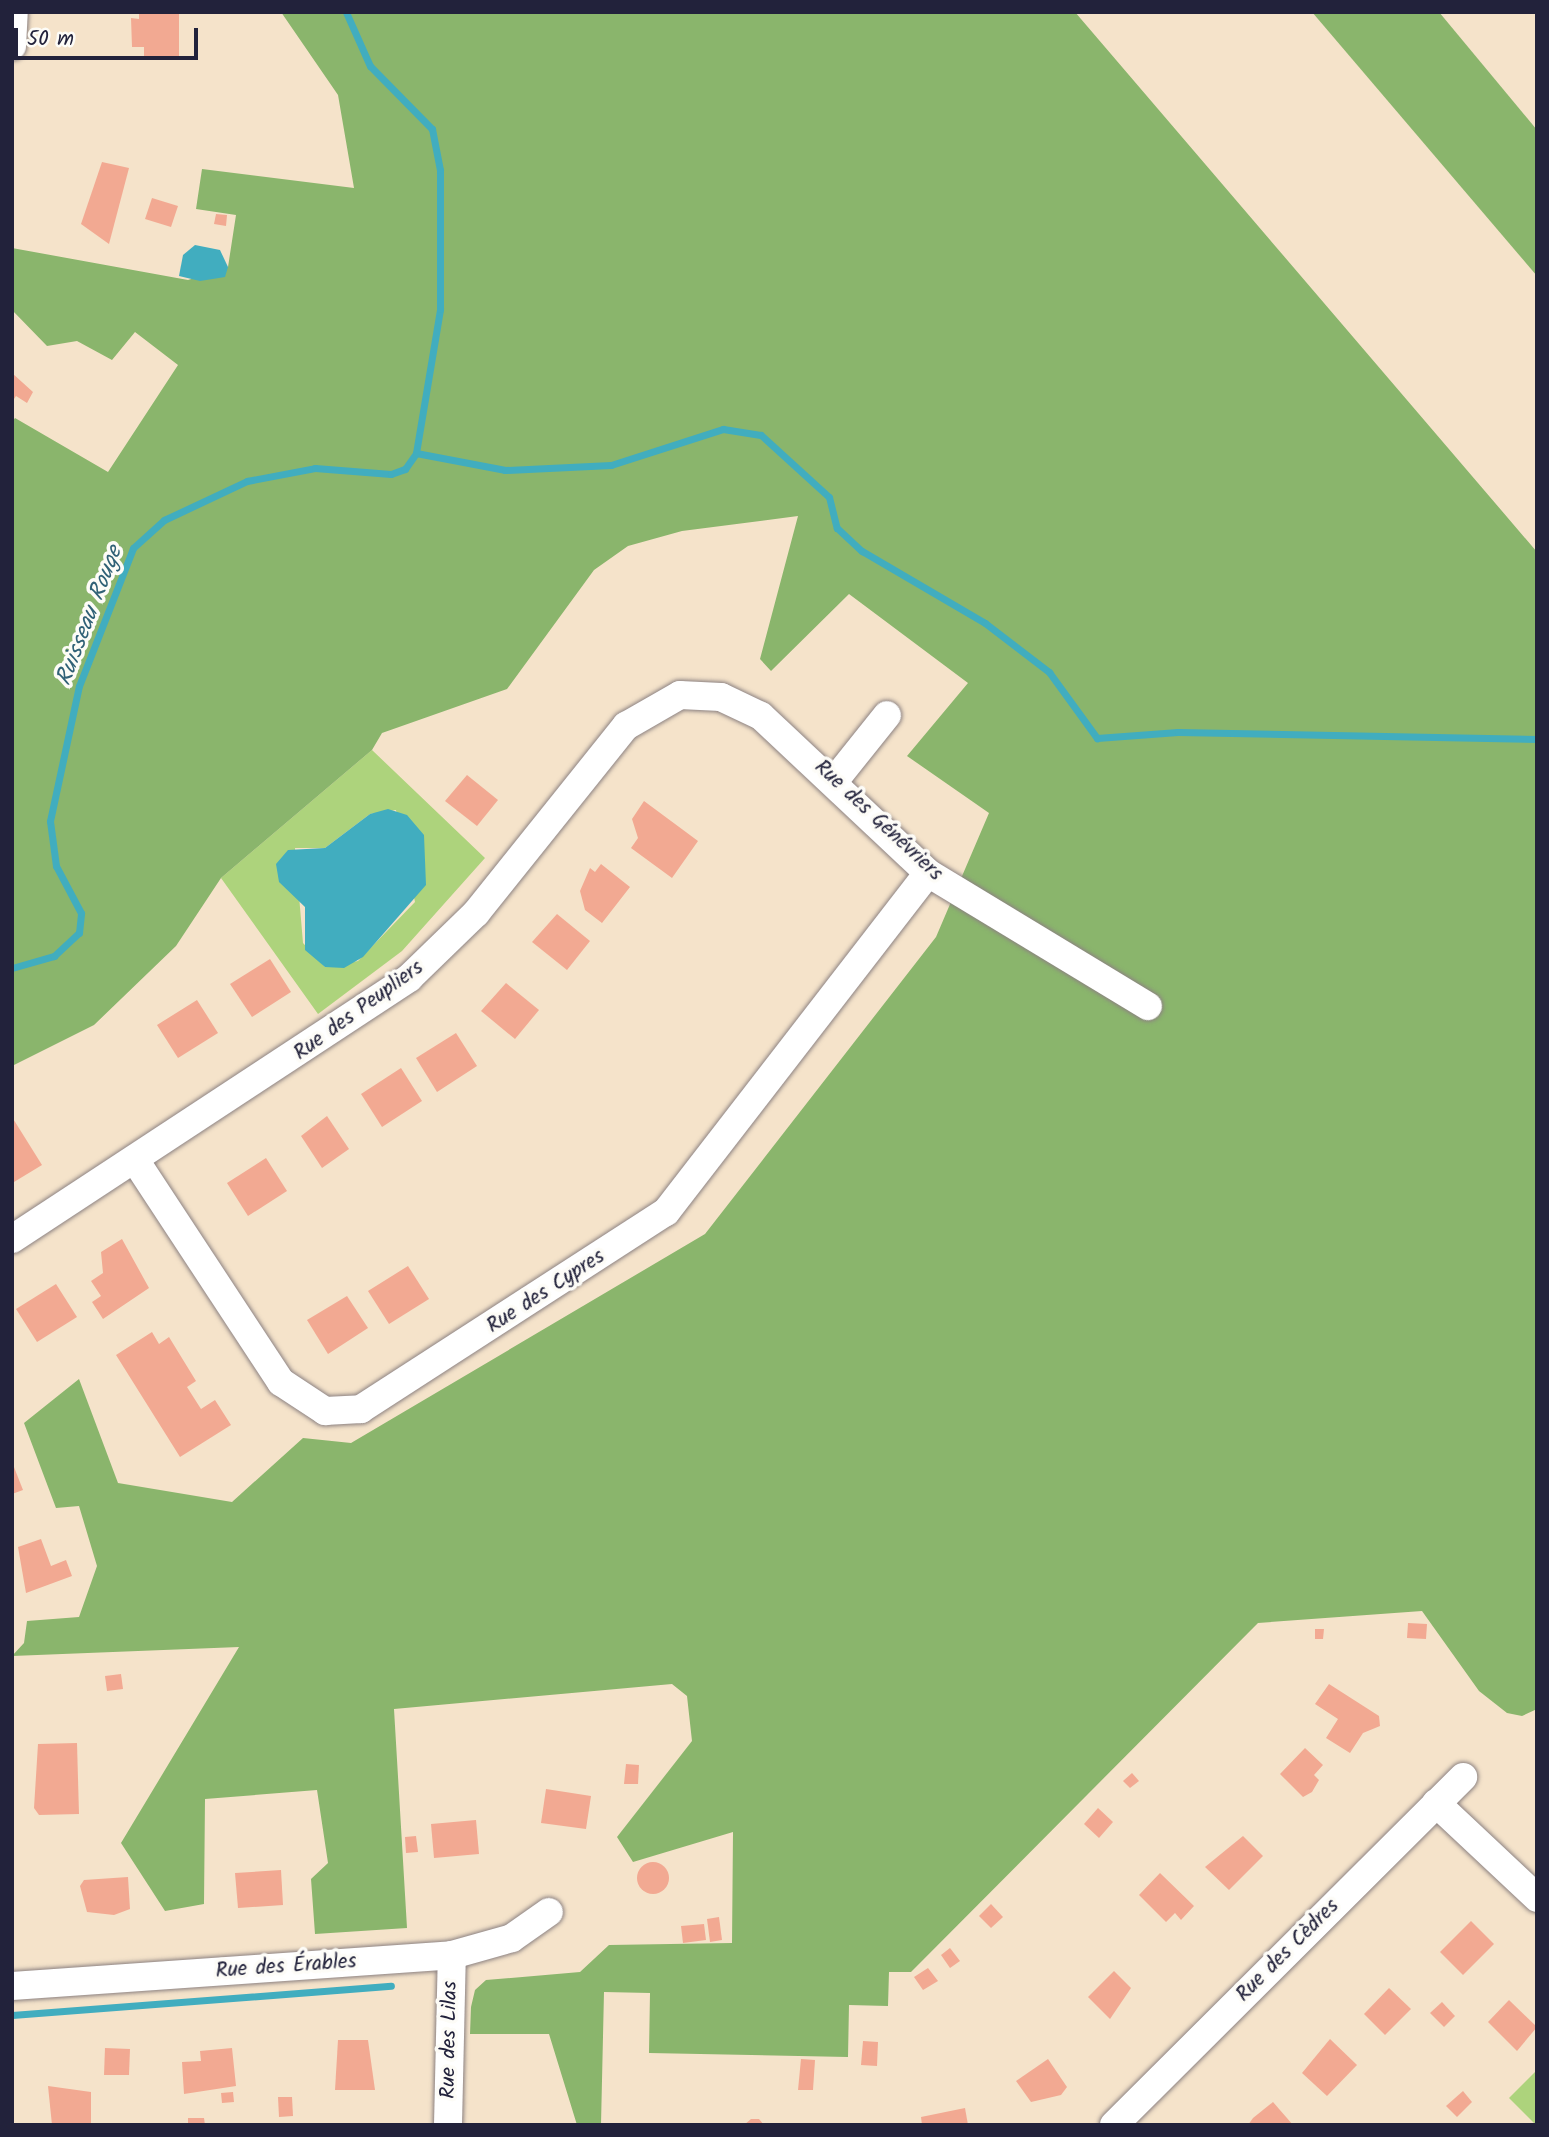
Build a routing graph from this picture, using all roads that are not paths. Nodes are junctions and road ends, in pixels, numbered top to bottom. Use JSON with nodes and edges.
{"nodes":[{"id":1,"x":14,"y":12,"type":"edge"},
{"id":2,"x":12,"y":46,"type":"edge"},
{"id":3,"x":680,"y":695,"type":"joint"},
{"id":4,"x":887,"y":715,"type":"dead end"},
{"id":5,"x":835,"y":780,"type":"junction"},
{"id":6,"x":928,"y":873,"type":"junction"},
{"id":7,"x":1148,"y":1006,"type":"dead end"},
{"id":8,"x":136,"y":1163,"type":"junction"},
{"id":9,"x":12,"y":1239,"type":"edge"},
{"id":10,"x":1463,"y":1777,"type":"dead end"},
{"id":11,"x":1436,"y":1803,"type":"junction"},
{"id":12,"x":1537,"y":1898,"type":"edge"},
{"id":13,"x":549,"y":1912,"type":"dead end"},
{"id":14,"x":452,"y":1955,"type":"junction"},
{"id":15,"x":12,"y":1986,"type":"edge"},
{"id":16,"x":449,"y":2125,"type":"edge"},
{"id":17,"x":1114,"y":2125,"type":"edge"}],
"edges":[{"from":1,"to":2,"type":"street"},
{"from":3,"to":5,"type":"street","name":"Rue des Génévriers"},
{"from":3,"to":8,"type":"street","name":"Rue des Peupliers"},
{"from":4,"to":5,"type":"street"},
{"from":5,"to":6,"type":"street","name":"Rue des Génévriers"},
{"from":6,"to":7,"type":"street","name":"Rue des Génévriers"},
{"from":6,"to":8,"type":"street","name":"Rue des Cypres"},
{"from":8,"to":9,"type":"street","name":"Rue des Peupliers"},
{"from":10,"to":11,"type":"street","name":"Rue des Cèdres"},
{"from":11,"to":12,"type":"street"},
{"from":11,"to":17,"type":"street","name":"Rue des Cèdres"},
{"from":13,"to":14,"type":"street","name":"Rue des Érables"},
{"from":14,"to":15,"type":"street","name":"Rue des Érables"},
{"from":14,"to":16,"type":"street","name":"Rue des Lilas"}]}
